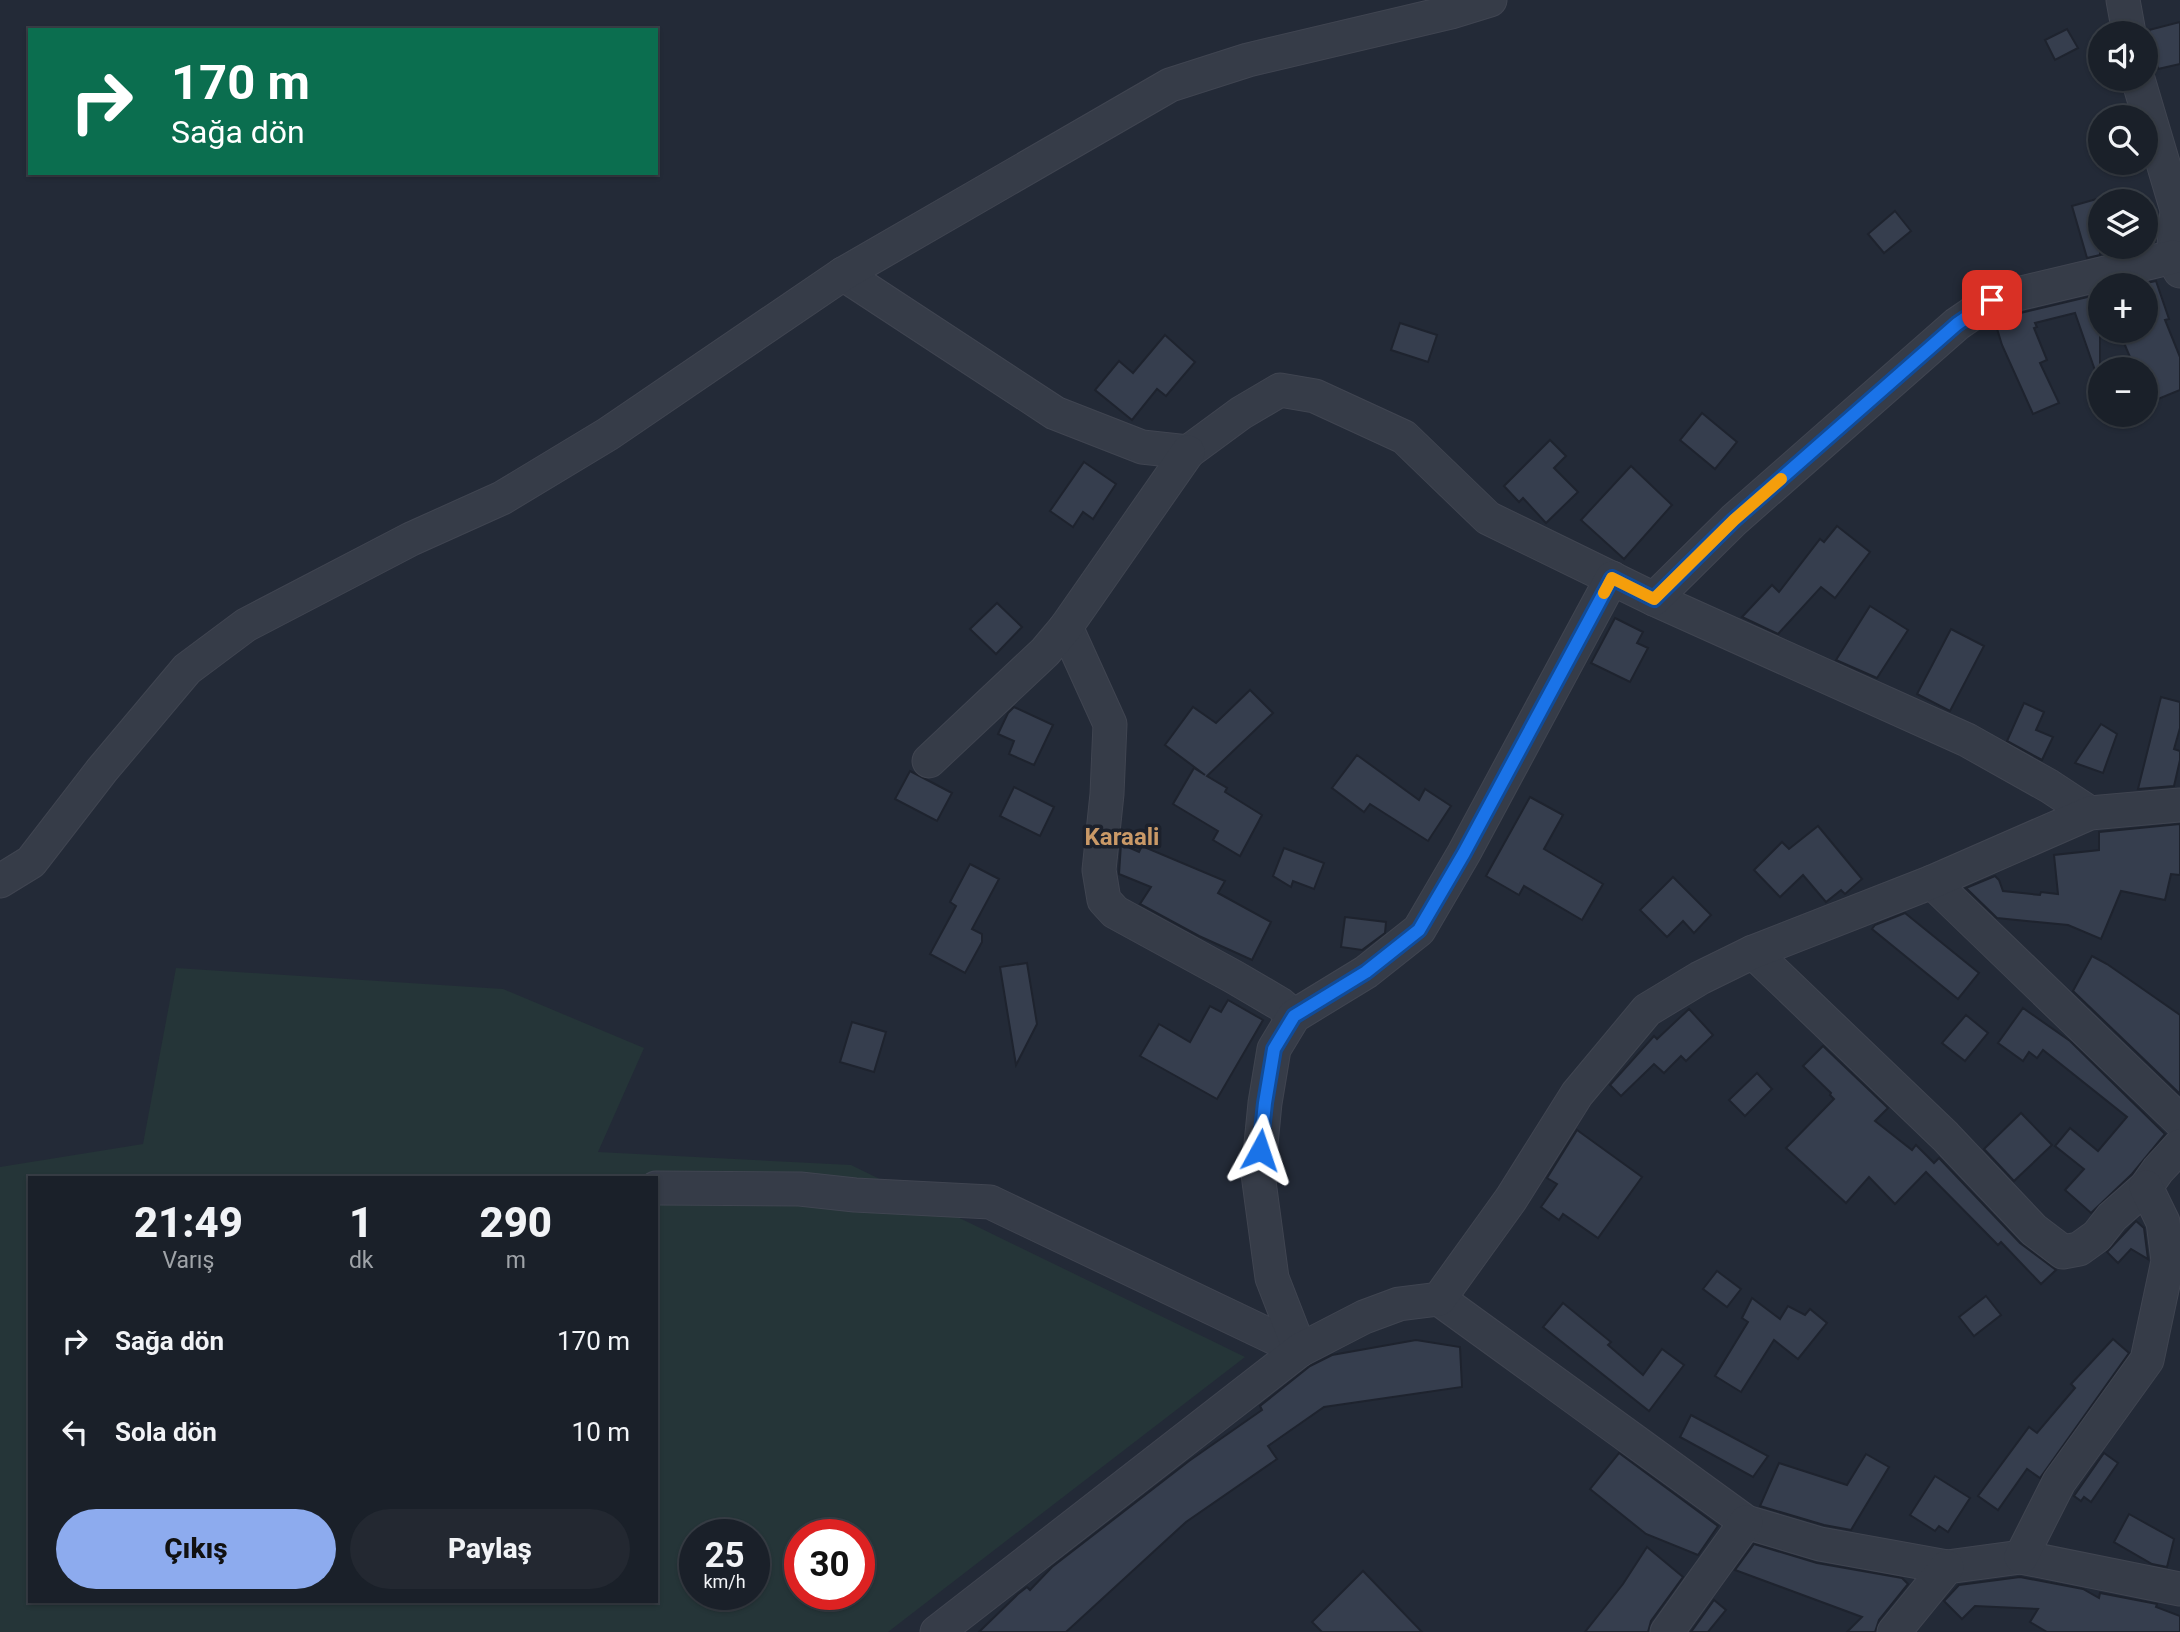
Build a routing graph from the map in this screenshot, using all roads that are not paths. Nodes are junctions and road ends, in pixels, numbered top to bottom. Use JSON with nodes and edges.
{"nodes":[{"id":1,"x":1490,"y":0,"type":"edge"},
{"id":2,"x":2123,"y":0,"type":"edge"},
{"id":3,"x":2127,"y":21,"type":"edge"},
{"id":4,"x":2142,"y":91,"type":"edge"},
{"id":5,"x":2178,"y":210,"type":"edge"},
{"id":6,"x":2177,"y":264,"type":"edge"},
{"id":7,"x":843,"y":274,"type":"junction"},
{"id":8,"x":1188,"y":452,"type":"junction"},
{"id":9,"x":1612,"y":578,"type":"junction"},
{"id":10,"x":1654,"y":599,"type":"junction"},
{"id":11,"x":1066,"y":627,"type":"junction"},
{"id":12,"x":929,"y":761,"type":"dead end"},
{"id":13,"x":2180,"y":805,"type":"edge"},
{"id":14,"x":2090,"y":813,"type":"junction"},
{"id":15,"x":0,"y":881,"type":"edge"},
{"id":16,"x":1932,"y":881,"type":"junction"},
{"id":17,"x":1753,"y":952,"type":"junction"},
{"id":18,"x":1294,"y":1016,"type":"junction"},
{"id":19,"x":2180,"y":1121,"type":"edge"},
{"id":20,"x":2180,"y":1146,"type":"edge"},
{"id":21,"x":2146,"y":1187,"type":"junction"},
{"id":22,"x":658,"y":1188,"type":"edge"},
{"id":23,"x":1439,"y":1299,"type":"junction"},
{"id":24,"x":1300,"y":1350,"type":"junction"},
{"id":25,"x":1746,"y":1522,"type":"junction"},
{"id":26,"x":2021,"y":1557,"type":"junction"},
{"id":27,"x":1947,"y":1567,"type":"junction"},
{"id":28,"x":2180,"y":1589,"type":"edge"},
{"id":29,"x":937,"y":1632,"type":"edge"},
{"id":30,"x":1667,"y":1632,"type":"edge"},
{"id":31,"x":1894,"y":1632,"type":"edge"}],
"edges":[{"from":1,"to":7,"type":"street"},
{"from":2,"to":3,"type":"street"},
{"from":4,"to":5,"type":"street"},
{"from":5,"to":6,"type":"street"},
{"from":6,"to":10,"type":"street"},
{"from":7,"to":8,"type":"street"},
{"from":7,"to":15,"type":"street"},
{"from":8,"to":9,"type":"street"},
{"from":8,"to":11,"type":"street"},
{"from":9,"to":10,"type":"street"},
{"from":9,"to":18,"type":"street"},
{"from":10,"to":14,"type":"street"},
{"from":11,"to":12,"type":"street"},
{"from":11,"to":18,"type":"street"},
{"from":13,"to":14,"type":"street"},
{"from":14,"to":16,"type":"street"},
{"from":16,"to":17,"type":"street"},
{"from":16,"to":19,"type":"street"},
{"from":17,"to":21,"type":"street"},
{"from":17,"to":23,"type":"street"},
{"from":18,"to":24,"type":"street"},
{"from":20,"to":21,"type":"street"},
{"from":21,"to":26,"type":"street"},
{"from":22,"to":24,"type":"street"},
{"from":23,"to":24,"type":"street"},
{"from":23,"to":25,"type":"street"},
{"from":24,"to":29,"type":"street"},
{"from":25,"to":27,"type":"street"},
{"from":25,"to":30,"type":"street"},
{"from":26,"to":27,"type":"street"},
{"from":26,"to":28,"type":"street"},
{"from":27,"to":31,"type":"street"}]}
